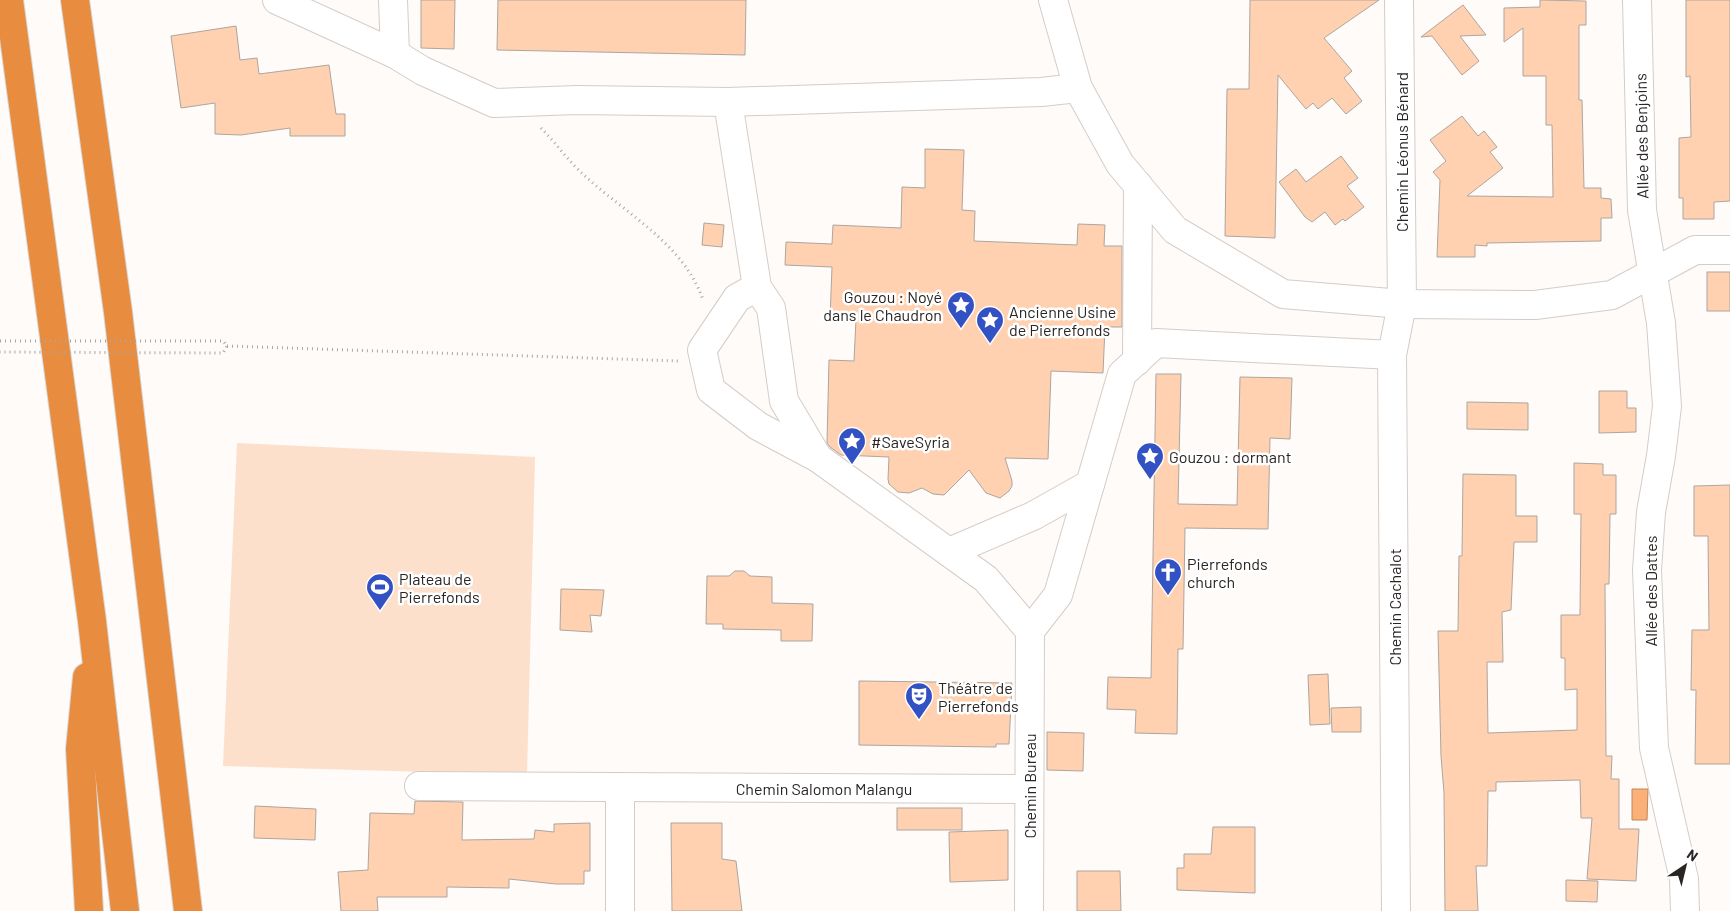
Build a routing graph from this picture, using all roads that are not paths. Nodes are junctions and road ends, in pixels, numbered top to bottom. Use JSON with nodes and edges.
{"nodes":[{"id":1,"x":9,"y":0,"type":"edge"},
{"id":2,"x":75,"y":0,"type":"edge"},
{"id":3,"x":277,"y":0,"type":"edge"},
{"id":4,"x":393,"y":0,"type":"edge"},
{"id":5,"x":1053,"y":0,"type":"edge"},
{"id":6,"x":1399,"y":0,"type":"edge"},
{"id":7,"x":1637,"y":0,"type":"edge"},
{"id":8,"x":395,"y":54,"type":"junction"},
{"id":9,"x":1078,"y":88,"type":"junction"},
{"id":10,"x":728,"y":102,"type":"junction"},
{"id":11,"x":1138,"y":185,"type":"junction"},
{"id":12,"x":1730,"y":250,"type":"edge"},
{"id":13,"x":1653,"y":271,"type":"junction"},
{"id":14,"x":757,"y":287,"type":"junction"},
{"id":15,"x":1402,"y":304,"type":"junction"},
{"id":16,"x":1392,"y":355,"type":"junction"},
{"id":17,"x":1137,"y":361,"type":"junction"},
{"id":18,"x":818,"y":458,"type":"junction"},
{"id":19,"x":1090,"y":484,"type":"junction"},
{"id":20,"x":949,"y":552,"type":"junction"},
{"id":21,"x":92,"y":621,"type":"junction"},
{"id":22,"x":1030,"y":632,"type":"junction"},
{"id":23,"x":419,"y":786,"type":"dead end"},
{"id":24,"x":620,"y":787,"type":"junction"},
{"id":25,"x":1028,"y":789,"type":"junction"},
{"id":26,"x":89,"y":911,"type":"edge"},
{"id":27,"x":125,"y":911,"type":"edge"},
{"id":28,"x":188,"y":911,"type":"edge"},
{"id":29,"x":620,"y":911,"type":"edge"},
{"id":30,"x":1029,"y":911,"type":"edge"},
{"id":31,"x":1396,"y":911,"type":"edge"},
{"id":32,"x":1685,"y":911,"type":"edge"}],
"edges":[{"from":1,"to":21,"type":"highway"},
{"from":2,"to":28,"type":"highway"},
{"from":3,"to":8,"type":"street"},
{"from":4,"to":8,"type":"street"},
{"from":5,"to":9,"type":"street"},
{"from":6,"to":15,"type":"street","name":"Chemin Léonus Bénard"},
{"from":7,"to":13,"type":"street","name":"Allée des Benjoins"},
{"from":8,"to":10,"type":"street"},
{"from":9,"to":10,"type":"street"},
{"from":9,"to":11,"type":"street"},
{"from":10,"to":14,"type":"street"},
{"from":11,"to":15,"type":"street"},
{"from":11,"to":17,"type":"street"},
{"from":12,"to":13,"type":"street"},
{"from":13,"to":15,"type":"street"},
{"from":13,"to":32,"type":"street","name":"Allée des Dattes"},
{"from":14,"to":18,"type":"street"},
{"from":14,"to":18,"type":"street"},
{"from":15,"to":16,"type":"street","name":"Chemin Cachalot"},
{"from":16,"to":17,"type":"street"},
{"from":16,"to":31,"type":"street","name":"Chemin Cachalot"},
{"from":17,"to":19,"type":"street"},
{"from":18,"to":20,"type":"street"},
{"from":19,"to":20,"type":"street"},
{"from":19,"to":22,"type":"street"},
{"from":20,"to":22,"type":"street"},
{"from":21,"to":26,"type":"highway"},
{"from":21,"to":27,"type":"highway"},
{"from":22,"to":25,"type":"street","name":"Chemin Bureau"},
{"from":23,"to":24,"type":"street","name":"Chemin Salomon Malangu"},
{"from":24,"to":25,"type":"street","name":"Chemin Salomon Malangu"},
{"from":24,"to":29,"type":"street"},
{"from":25,"to":30,"type":"street","name":"Chemin Bureau"}]}
